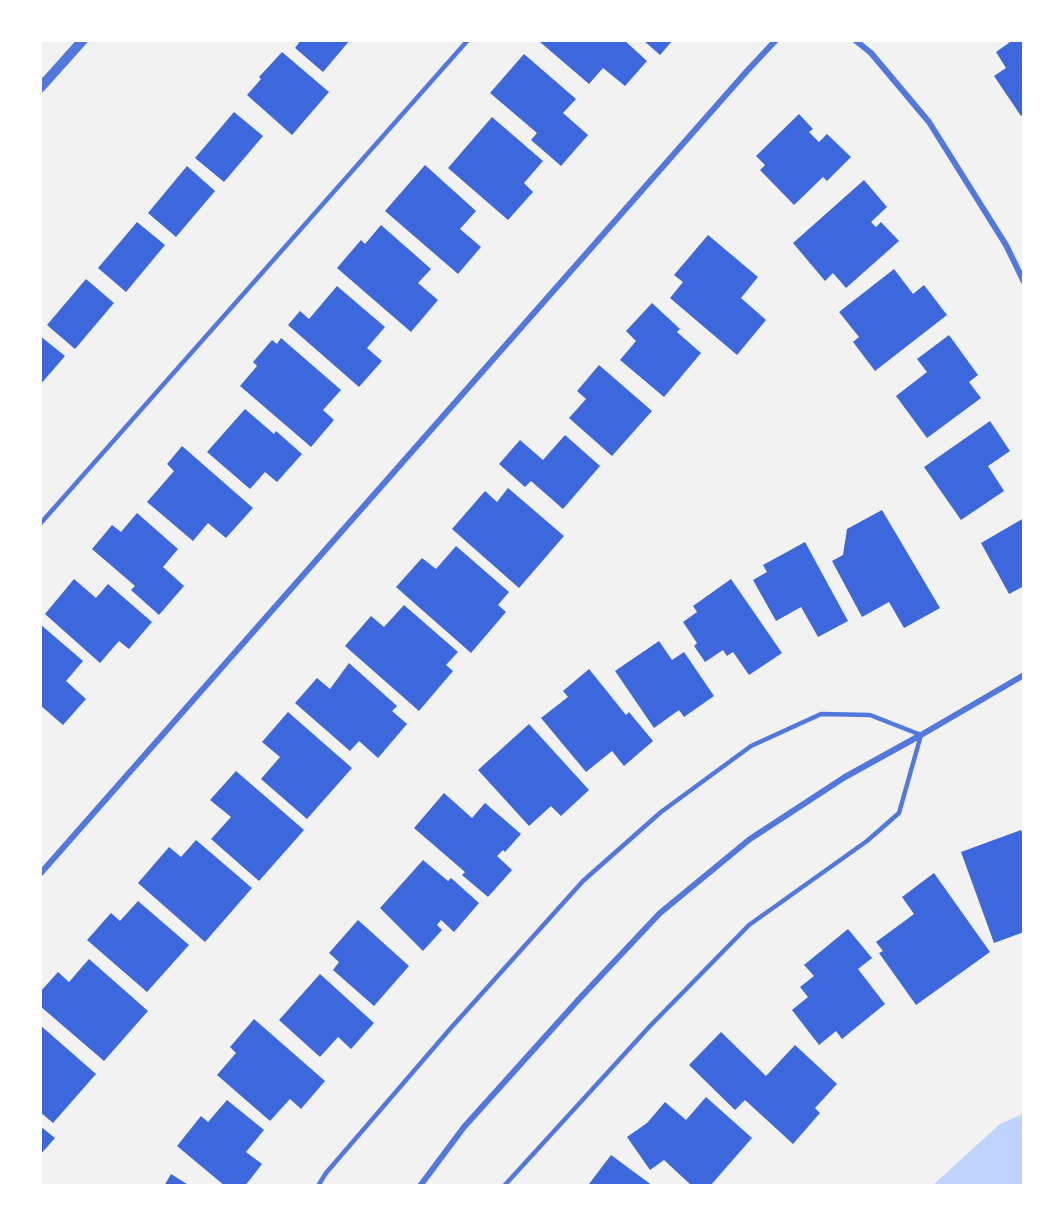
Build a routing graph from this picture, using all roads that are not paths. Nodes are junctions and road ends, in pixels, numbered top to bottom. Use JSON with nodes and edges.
{"nodes":[{"id":1,"x":83,"y":40,"type":"edge"},
{"id":2,"x":468,"y":40,"type":"edge"},
{"id":3,"x":776,"y":40,"type":"edge"},
{"id":4,"x":855,"y":40,"type":"edge"},
{"id":5,"x":40,"y":88,"type":"edge"},
{"id":6,"x":1023,"y":282,"type":"edge"},
{"id":7,"x":40,"y":524,"type":"edge"},
{"id":8,"x":1023,"y":675,"type":"edge"},
{"id":9,"x":921,"y":735,"type":"junction"},
{"id":10,"x":40,"y":874,"type":"edge"},
{"id":11,"x":318,"y":1185,"type":"edge"},
{"id":12,"x":420,"y":1185,"type":"edge"},
{"id":13,"x":504,"y":1185,"type":"edge"}],
"edges":[{"from":1,"to":5,"type":"street"},
{"from":2,"to":7,"type":"lane"},
{"from":3,"to":10,"type":"street"},
{"from":4,"to":6,"type":"street"},
{"from":8,"to":9,"type":"street"},
{"from":9,"to":11,"type":"lane"},
{"from":9,"to":12,"type":"street"},
{"from":9,"to":13,"type":"lane"}]}
